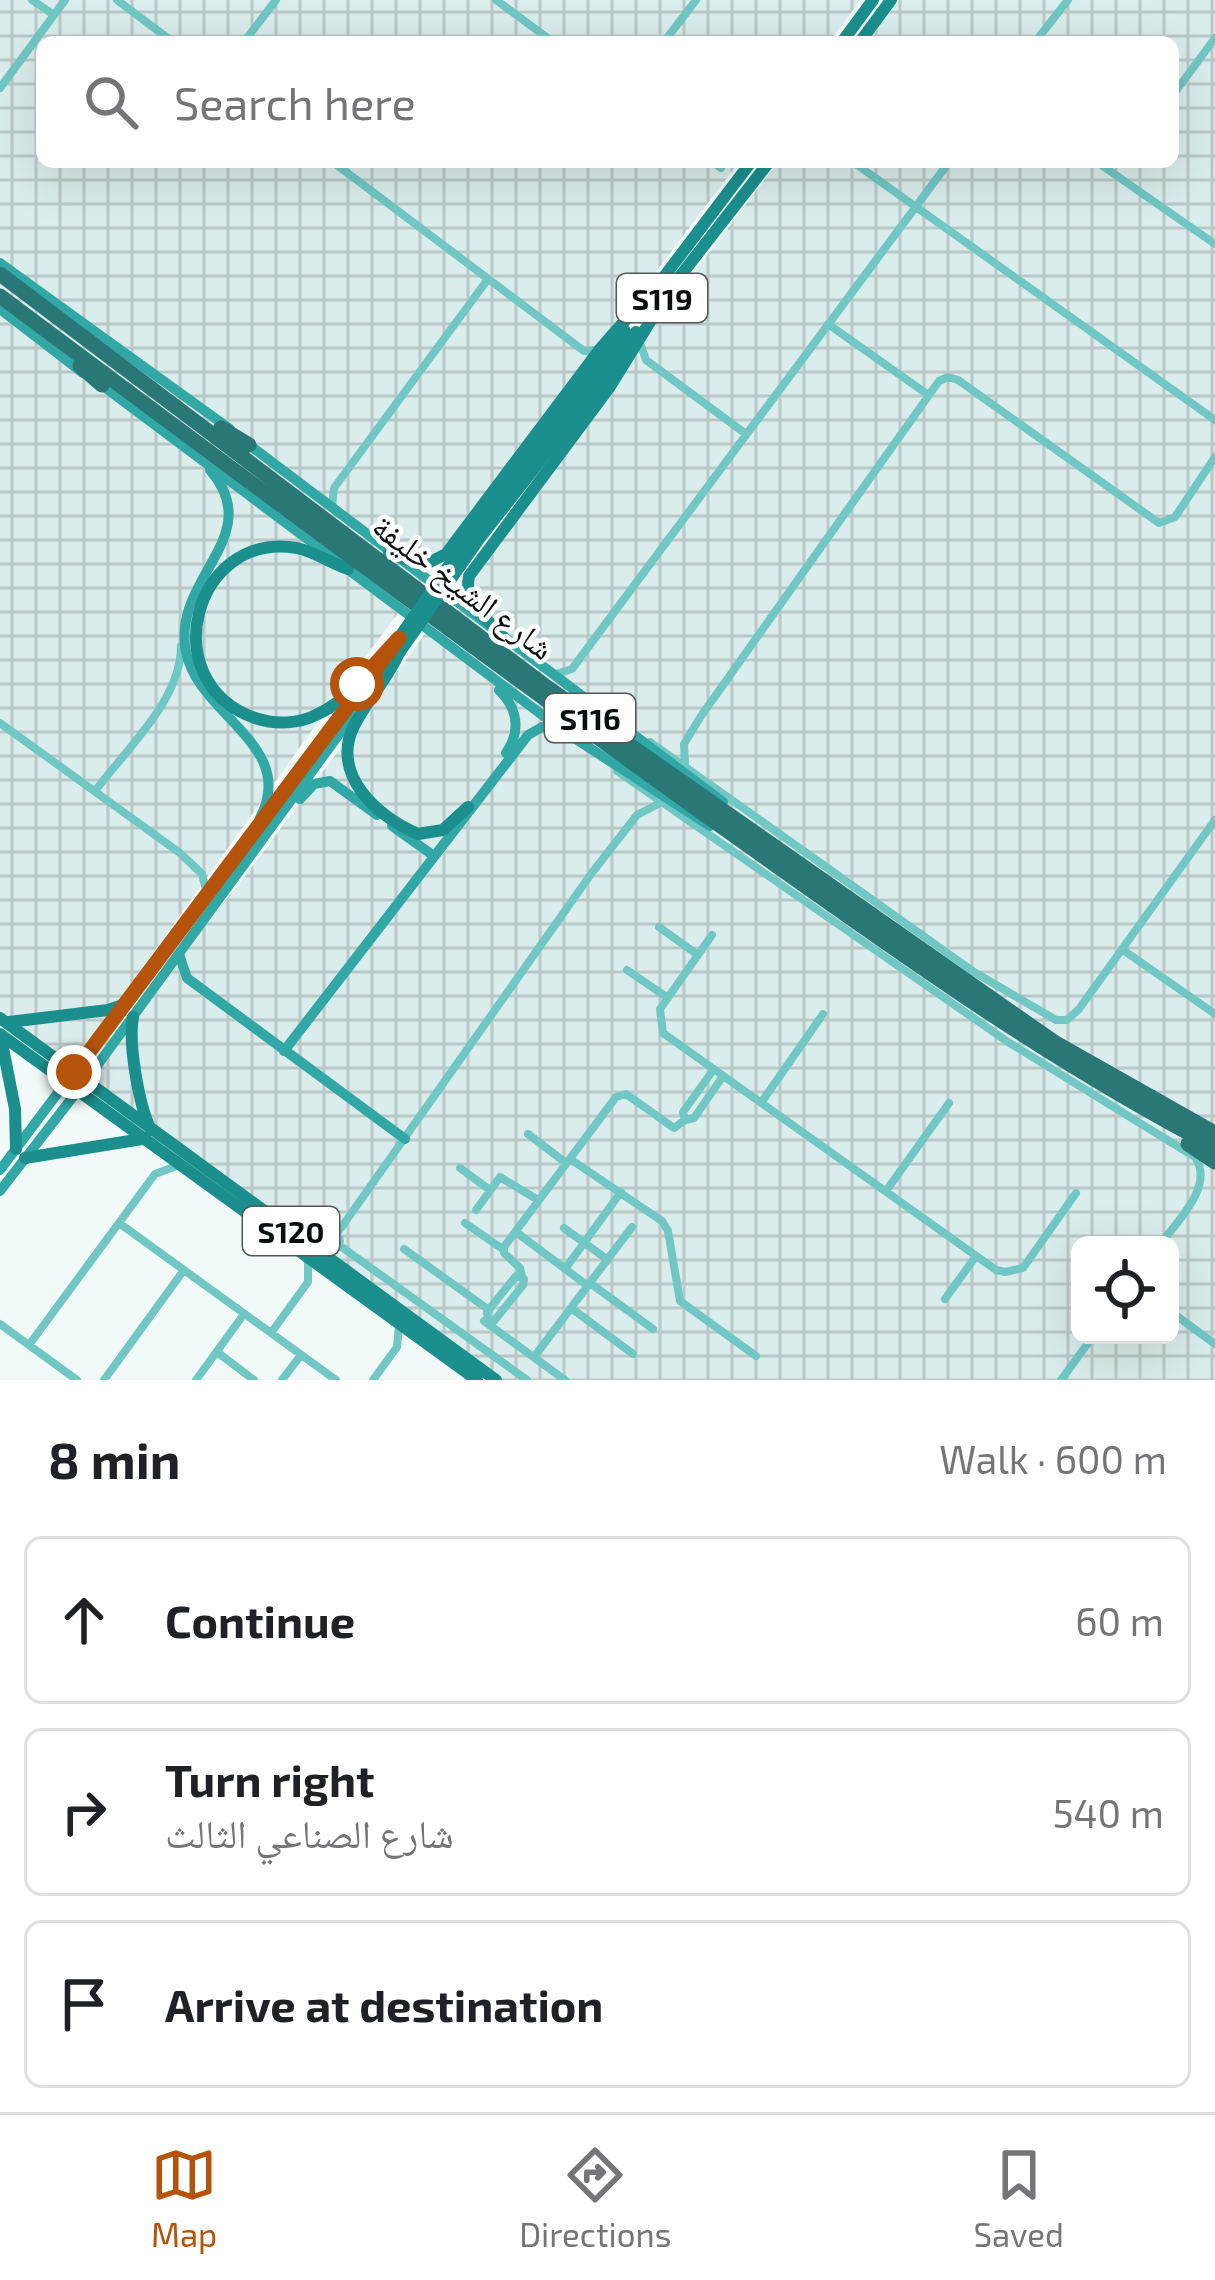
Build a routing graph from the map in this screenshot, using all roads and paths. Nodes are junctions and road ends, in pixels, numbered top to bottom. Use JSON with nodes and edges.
{"nodes":[{"id":1,"x":32,"y":0,"type":"edge"},
{"id":2,"x":65,"y":0,"type":"edge"},
{"id":3,"x":117,"y":0,"type":"edge"},
{"id":4,"x":276,"y":0,"type":"edge"},
{"id":5,"x":496,"y":0,"type":"edge"},
{"id":6,"x":696,"y":0,"type":"edge"},
{"id":7,"x":873,"y":0,"type":"edge"},
{"id":8,"x":891,"y":0,"type":"edge"},
{"id":9,"x":1067,"y":0,"type":"edge"},
{"id":10,"x":53,"y":15,"type":"junction"},
{"id":11,"x":38,"y":36,"type":"edge"},
{"id":12,"x":165,"y":36,"type":"edge"},
{"id":13,"x":249,"y":36,"type":"edge"},
{"id":14,"x":545,"y":36,"type":"edge"},
{"id":15,"x":669,"y":36,"type":"edge"},
{"id":16,"x":846,"y":36,"type":"edge"},
{"id":17,"x":864,"y":36,"type":"edge"},
{"id":18,"x":1040,"y":36,"type":"edge"},
{"id":19,"x":36,"y":38,"type":"edge"},
{"id":20,"x":1215,"y":38,"type":"edge"},
{"id":21,"x":1179,"y":86,"type":"edge"},
{"id":22,"x":0,"y":88,"type":"edge"},
{"id":23,"x":341,"y":168,"type":"edge"},
{"id":24,"x":747,"y":168,"type":"edge"},
{"id":25,"x":764,"y":168,"type":"edge"},
{"id":26,"x":861,"y":168,"type":"edge"},
{"id":27,"x":945,"y":168,"type":"edge"},
{"id":28,"x":1106,"y":168,"type":"edge"},
{"id":29,"x":1120,"y":168,"type":"edge"},
{"id":30,"x":1116,"y":175,"type":"junction"},
{"id":31,"x":916,"y":207,"type":"junction"},
{"id":32,"x":1215,"y":244,"type":"edge"},
{"id":33,"x":0,"y":262,"type":"edge"},
{"id":34,"x":0,"y":274,"type":"edge"},
{"id":35,"x":489,"y":279,"type":"junction"},
{"id":36,"x":664,"y":287,"type":"junction"},
{"id":37,"x":0,"y":296,"type":"edge"},
{"id":38,"x":8,"y":308,"type":"edge"},
{"id":39,"x":828,"y":324,"type":"junction"},
{"id":40,"x":640,"y":339,"type":"junction"},
{"id":41,"x":600,"y":350,"type":"junction"},
{"id":42,"x":584,"y":351,"type":"junction"},
{"id":43,"x":646,"y":360,"type":"junction"},
{"id":44,"x":624,"y":364,"type":"junction"},
{"id":45,"x":586,"y":368,"type":"junction"},
{"id":46,"x":143,"y":383,"type":"junction"},
{"id":47,"x":102,"y":386,"type":"joint"},
{"id":48,"x":927,"y":394,"type":"junction"},
{"id":49,"x":1215,"y":420,"type":"edge"},
{"id":50,"x":746,"y":434,"type":"junction"},
{"id":51,"x":554,"y":435,"type":"junction"},
{"id":52,"x":182,"y":443,"type":"junction"},
{"id":53,"x":249,"y":445,"type":"junction"},
{"id":54,"x":1215,"y":458,"type":"edge"},
{"id":55,"x":334,"y":488,"type":"junction"},
{"id":56,"x":313,"y":495,"type":"junction"},
{"id":57,"x":332,"y":509,"type":"junction"},
{"id":58,"x":389,"y":553,"type":"junction"},
{"id":59,"x":349,"y":569,"type":"junction"},
{"id":60,"x":183,"y":633,"type":"junction"},
{"id":61,"x":504,"y":638,"type":"junction"},
{"id":62,"x":572,"y":669,"type":"junction"},
{"id":63,"x":481,"y":671,"type":"junction"},
{"id":64,"x":552,"y":675,"type":"junction"},
{"id":65,"x":577,"y":692,"type":"junction"},
{"id":66,"x":358,"y":699,"type":"junction"},
{"id":67,"x":0,"y":723,"type":"edge"},
{"id":68,"x":565,"y":732,"type":"junction"},
{"id":69,"x":642,"y":740,"type":"junction"},
{"id":70,"x":684,"y":744,"type":"junction"},
{"id":71,"x":665,"y":752,"type":"junction"},
{"id":72,"x":608,"y":761,"type":"junction"},
{"id":73,"x":686,"y":765,"type":"junction"},
{"id":74,"x":96,"y":790,"type":"junction"},
{"id":75,"x":641,"y":790,"type":"junction"},
{"id":76,"x":660,"y":803,"type":"junction"},
{"id":77,"x":468,"y":807,"type":"junction"},
{"id":78,"x":638,"y":815,"type":"junction"},
{"id":79,"x":279,"y":816,"type":"junction"},
{"id":80,"x":1215,"y":820,"type":"edge"},
{"id":81,"x":729,"y":831,"type":"junction"},
{"id":82,"x":755,"y":833,"type":"junction"},
{"id":83,"x":252,"y":839,"type":"junction"},
{"id":84,"x":416,"y":844,"type":"junction"},
{"id":85,"x":436,"y":853,"type":"junction"},
{"id":86,"x":228,"y":869,"type":"junction"},
{"id":87,"x":424,"y":869,"type":"junction"},
{"id":88,"x":199,"y":870,"type":"junction"},
{"id":89,"x":208,"y":895,"type":"junction"},
{"id":90,"x":864,"y":902,"type":"junction"},
{"id":91,"x":659,"y":928,"type":"dead end"},
{"id":92,"x":712,"y":935,"type":"dead end"},
{"id":93,"x":1123,"y":950,"type":"junction"},
{"id":94,"x":179,"y":954,"type":"junction"},
{"id":95,"x":698,"y":955,"type":"junction"},
{"id":96,"x":627,"y":970,"type":"dead end"},
{"id":97,"x":187,"y":978,"type":"junction"},
{"id":98,"x":161,"y":979,"type":"junction"},
{"id":99,"x":668,"y":998,"type":"junction"},
{"id":100,"x":954,"y":998,"type":"junction"},
{"id":101,"x":129,"y":1010,"type":"junction"},
{"id":102,"x":823,"y":1014,"type":"dead end"},
{"id":103,"x":1215,"y":1014,"type":"edge"},
{"id":104,"x":1,"y":1028,"type":"edge"},
{"id":105,"x":284,"y":1052,"type":"junction"},
{"id":106,"x":719,"y":1072,"type":"junction"},
{"id":107,"x":75,"y":1082,"type":"junction"},
{"id":108,"x":698,"y":1091,"type":"junction"},
{"id":109,"x":708,"y":1098,"type":"junction"},
{"id":110,"x":949,"y":1102,"type":"dead end"},
{"id":111,"x":761,"y":1103,"type":"junction"},
{"id":112,"x":1154,"y":1109,"type":"junction"},
{"id":113,"x":686,"y":1120,"type":"junction"},
{"id":114,"x":1208,"y":1131,"type":"edge"},
{"id":115,"x":528,"y":1134,"type":"dead end"},
{"id":116,"x":148,"y":1135,"type":"junction"},
{"id":117,"x":405,"y":1139,"type":"junction"},
{"id":118,"x":1215,"y":1148,"type":"edge"},
{"id":119,"x":158,"y":1150,"type":"junction"},
{"id":120,"x":21,"y":1153,"type":"junction"},
{"id":121,"x":568,"y":1161,"type":"junction"},
{"id":122,"x":1215,"y":1162,"type":"edge"},
{"id":123,"x":179,"y":1165,"type":"junction"},
{"id":124,"x":460,"y":1168,"type":"dead end"},
{"id":125,"x":0,"y":1170,"type":"edge"},
{"id":126,"x":155,"y":1174,"type":"junction"},
{"id":127,"x":490,"y":1190,"type":"junction"},
{"id":128,"x":0,"y":1191,"type":"edge"},
{"id":129,"x":886,"y":1191,"type":"junction"},
{"id":130,"x":621,"y":1192,"type":"junction"},
{"id":131,"x":1076,"y":1193,"type":"dead end"},
{"id":132,"x":538,"y":1200,"type":"junction"},
{"id":133,"x":476,"y":1210,"type":"dead end"},
{"id":134,"x":118,"y":1223,"type":"junction"},
{"id":135,"x":465,"y":1223,"type":"dead end"},
{"id":136,"x":632,"y":1227,"type":"dead end"},
{"id":137,"x":564,"y":1228,"type":"dead end"},
{"id":138,"x":516,"y":1232,"type":"junction"},
{"id":139,"x":1166,"y":1236,"type":"edge"},
{"id":140,"x":584,"y":1243,"type":"junction"},
{"id":141,"x":404,"y":1249,"type":"dead end"},
{"id":142,"x":504,"y":1250,"type":"junction"},
{"id":143,"x":308,"y":1251,"type":"junction"},
{"id":144,"x":334,"y":1251,"type":"junction"},
{"id":145,"x":976,"y":1256,"type":"junction"},
{"id":146,"x":608,"y":1260,"type":"junction"},
{"id":147,"x":565,"y":1269,"type":"junction"},
{"id":148,"x":184,"y":1270,"type":"junction"},
{"id":149,"x":308,"y":1282,"type":"junction"},
{"id":150,"x":589,"y":1285,"type":"junction"},
{"id":151,"x":945,"y":1299,"type":"dead end"},
{"id":152,"x":571,"y":1309,"type":"junction"},
{"id":153,"x":244,"y":1314,"type":"junction"},
{"id":154,"x":486,"y":1316,"type":"junction"},
{"id":155,"x":401,"y":1318,"type":"junction"},
{"id":156,"x":1179,"y":1318,"type":"edge"},
{"id":157,"x":0,"y":1324,"type":"edge"},
{"id":158,"x":653,"y":1328,"type":"dead end"},
{"id":159,"x":271,"y":1333,"type":"junction"},
{"id":160,"x":419,"y":1338,"type":"junction"},
{"id":161,"x":470,"y":1340,"type":"junction"},
{"id":162,"x":1087,"y":1344,"type":"edge"},
{"id":163,"x":1215,"y":1344,"type":"edge"},
{"id":164,"x":29,"y":1345,"type":"junction"},
{"id":165,"x":397,"y":1347,"type":"junction"},
{"id":166,"x":216,"y":1352,"type":"junction"},
{"id":167,"x":301,"y":1354,"type":"junction"},
{"id":168,"x":633,"y":1354,"type":"dead end"},
{"id":169,"x":756,"y":1356,"type":"dead end"},
{"id":170,"x":534,"y":1358,"type":"junction"},
{"id":171,"x":460,"y":1374,"type":"edge"},
{"id":172,"x":77,"y":1380,"type":"edge"},
{"id":173,"x":104,"y":1380,"type":"edge"},
{"id":174,"x":196,"y":1380,"type":"edge"},
{"id":175,"x":254,"y":1380,"type":"edge"},
{"id":176,"x":282,"y":1380,"type":"edge"},
{"id":177,"x":336,"y":1380,"type":"edge"},
{"id":178,"x":374,"y":1380,"type":"edge"},
{"id":179,"x":477,"y":1380,"type":"edge"},
{"id":180,"x":496,"y":1380,"type":"edge"},
{"id":181,"x":527,"y":1380,"type":"edge"},
{"id":182,"x":565,"y":1380,"type":"edge"},
{"id":183,"x":1061,"y":1380,"type":"edge"}],
"edges":[{"from":1,"to":10,"type":"street"},
{"from":2,"to":10,"type":"street"},
{"from":3,"to":12,"type":"street"},
{"from":4,"to":13,"type":"street"},
{"from":5,"to":14,"type":"street"},
{"from":6,"to":15,"type":"street"},
{"from":7,"to":16,"type":"main road"},
{"from":8,"to":17,"type":"main road"},
{"from":9,"to":18,"type":"street"},
{"from":10,"to":11,"type":"street"},
{"from":19,"to":22,"type":"street"},
{"from":20,"to":21,"type":"street"},
{"from":23,"to":35,"type":"street"},
{"from":24,"to":36,"type":"main road","number":"S119"},
{"from":25,"to":36,"type":"main road","number":"S119"},
{"from":26,"to":31,"type":"street"},
{"from":27,"to":31,"type":"street"},
{"from":28,"to":30,"type":"street"},
{"from":29,"to":30,"type":"street"},
{"from":30,"to":32,"type":"street"},
{"from":31,"to":39,"type":"street"},
{"from":31,"to":49,"type":"street"},
{"from":33,"to":53,"type":"main road"},
{"from":34,"to":46,"type":"highway","name":"شارع الشيخ خليفة","number":"S116"},
{"from":35,"to":42,"type":"street"},
{"from":35,"to":55,"type":"street"},
{"from":36,"to":40,"type":"main road"},
{"from":36,"to":41,"type":"main road"},
{"from":36,"to":51,"type":"main road","number":"S119"},
{"from":37,"to":38,"type":"highway","name":"شارع الشيخ خليفة","number":"S116"},
{"from":38,"to":47,"type":"highway"},
{"from":38,"to":81,"type":"highway","name":"شارع الشيخ خليفة","number":"S116"},
{"from":39,"to":48,"type":"street"},
{"from":39,"to":50,"type":"street"},
{"from":40,"to":43,"type":"street"},
{"from":40,"to":44,"type":"main road"},
{"from":41,"to":42,"type":"street"},
{"from":41,"to":45,"type":"main road"},
{"from":42,"to":45,"type":"street"},
{"from":43,"to":44,"type":"street"},
{"from":43,"to":50,"type":"street"},
{"from":44,"to":61,"type":"main road"},
{"from":45,"to":58,"type":"main road"},
{"from":46,"to":53,"type":"highway"},
{"from":46,"to":82,"type":"highway","name":"شارع الشيخ خليفة","number":"S116"},
{"from":47,"to":52,"type":"main road"},
{"from":48,"to":54,"type":"street"},
{"from":48,"to":70,"type":"street"},
{"from":50,"to":62,"type":"street"},
{"from":51,"to":66,"type":"main road","number":"S119","bridge":true},
{"from":51,"to":66,"type":"main road","number":"S119","bridge":true},
{"from":52,"to":59,"type":"main road"},
{"from":52,"to":60,"type":"main road"},
{"from":53,"to":56,"type":"main road"},
{"from":55,"to":56,"type":"street"},
{"from":55,"to":57,"type":"street"},
{"from":56,"to":57,"type":"main road"},
{"from":57,"to":58,"type":"main road"},
{"from":58,"to":61,"type":"main road"},
{"from":59,"to":63,"type":"main road"},
{"from":59,"to":66,"type":"main road"},
{"from":60,"to":74,"type":"street"},
{"from":60,"to":83,"type":"main road"},
{"from":61,"to":64,"type":"main road"},
{"from":62,"to":64,"type":"street"},
{"from":62,"to":65,"type":"street"},
{"from":63,"to":68,"type":"main road"},
{"from":63,"to":77,"type":"main road"},
{"from":64,"to":65,"type":"main road"},
{"from":65,"to":69,"type":"main road"},
{"from":66,"to":77,"type":"main road"},
{"from":66,"to":79,"type":"main road"},
{"from":66,"to":83,"type":"main road"},
{"from":67,"to":74,"type":"street"},
{"from":68,"to":72,"type":"main road"},
{"from":68,"to":85,"type":"main road"},
{"from":69,"to":71,"type":"street"},
{"from":69,"to":82,"type":"main road"},
{"from":70,"to":71,"type":"street"},
{"from":70,"to":73,"type":"street"},
{"from":71,"to":73,"type":"street"},
{"from":72,"to":75,"type":"street"},
{"from":72,"to":81,"type":"main road"},
{"from":73,"to":90,"type":"street"},
{"from":74,"to":88,"type":"street"},
{"from":75,"to":76,"type":"street"},
{"from":75,"to":78,"type":"street"},
{"from":76,"to":78,"type":"street"},
{"from":76,"to":100,"type":"street"},
{"from":77,"to":85,"type":"main road"},
{"from":78,"to":117,"type":"street"},
{"from":79,"to":84,"type":"main road"},
{"from":79,"to":94,"type":"main road"},
{"from":80,"to":93,"type":"street"},
{"from":81,"to":100,"type":"highway","name":"شارع الشيخ خليفة","number":"S116"},
{"from":82,"to":90,"type":"highway","name":"شارع الشيخ خليفة","number":"S116"},
{"from":83,"to":86,"type":"main road"},
{"from":84,"to":85,"type":"main road"},
{"from":84,"to":87,"type":"main road"},
{"from":85,"to":87,"type":"main road"},
{"from":86,"to":88,"type":"street"},
{"from":86,"to":89,"type":"main road"},
{"from":87,"to":105,"type":"main road"},
{"from":88,"to":89,"type":"street"},
{"from":89,"to":101,"type":"main road"},
{"from":90,"to":93,"type":"street"},
{"from":90,"to":112,"type":"highway","name":"شارع الشيخ خليفة","number":"S116"},
{"from":91,"to":95,"type":"street"},
{"from":92,"to":95,"type":"street"},
{"from":93,"to":103,"type":"street"},
{"from":94,"to":97,"type":"main road"},
{"from":94,"to":98,"type":"main road"},
{"from":95,"to":99,"type":"street"},
{"from":96,"to":99,"type":"street"},
{"from":97,"to":98,"type":"main road"},
{"from":97,"to":105,"type":"main road"},
{"from":98,"to":101,"type":"main road"},
{"from":99,"to":106,"type":"street"},
{"from":100,"to":112,"type":"highway","name":"شارع الشيخ خليفة","number":"S116"},
{"from":100,"to":139,"type":"street"},
{"from":101,"to":104,"type":"main road"},
{"from":101,"to":107,"type":"main road"},
{"from":101,"to":116,"type":"main road"},
{"from":102,"to":111,"type":"street"},
{"from":104,"to":107,"type":"main road","number":"S120"},
{"from":104,"to":120,"type":"main road"},
{"from":105,"to":117,"type":"main road"},
{"from":106,"to":108,"type":"street"},
{"from":106,"to":109,"type":"street"},
{"from":106,"to":111,"type":"street"},
{"from":107,"to":116,"type":"main road","number":"S120"},
{"from":107,"to":120,"type":"main road"},
{"from":108,"to":109,"type":"street"},
{"from":108,"to":113,"type":"street"},
{"from":109,"to":113,"type":"street"},
{"from":110,"to":129,"type":"street"},
{"from":111,"to":129,"type":"street"},
{"from":112,"to":114,"type":"highway","name":"شارع الشيخ خليفة","number":"S116"},
{"from":112,"to":122,"type":"highway"},
{"from":113,"to":121,"type":"street"},
{"from":114,"to":118,"type":"highway","number":"S116"},
{"from":115,"to":121,"type":"street"},
{"from":116,"to":119,"type":"main road","number":"S120"},
{"from":116,"to":120,"type":"main road"},
{"from":116,"to":143,"type":"main road","number":"S120"},
{"from":117,"to":144,"type":"street"},
{"from":119,"to":123,"type":"main road","number":"S120"},
{"from":119,"to":126,"type":"street"},
{"from":120,"to":125,"type":"main road"},
{"from":120,"to":128,"type":"main road"},
{"from":121,"to":130,"type":"street"},
{"from":121,"to":132,"type":"street"},
{"from":123,"to":126,"type":"street"},
{"from":123,"to":143,"type":"main road","number":"S120"},
{"from":124,"to":127,"type":"street"},
{"from":126,"to":134,"type":"street"},
{"from":127,"to":132,"type":"street"},
{"from":127,"to":133,"type":"street"},
{"from":129,"to":145,"type":"street"},
{"from":130,"to":140,"type":"street"},
{"from":130,"to":169,"type":"street"},
{"from":131,"to":145,"type":"street"},
{"from":132,"to":138,"type":"street"},
{"from":134,"to":148,"type":"street"},
{"from":134,"to":164,"type":"street"},
{"from":135,"to":142,"type":"street"},
{"from":136,"to":146,"type":"street"},
{"from":137,"to":140,"type":"street"},
{"from":138,"to":142,"type":"street"},
{"from":138,"to":147,"type":"street"},
{"from":140,"to":146,"type":"street"},
{"from":140,"to":147,"type":"street"},
{"from":141,"to":154,"type":"street"},
{"from":142,"to":154,"type":"street"},
{"from":143,"to":144,"type":"main road","number":"S120"},
{"from":143,"to":144,"type":"street"},
{"from":143,"to":149,"type":"street"},
{"from":144,"to":149,"type":"street"},
{"from":144,"to":155,"type":"main road","number":"S120"},
{"from":144,"to":155,"type":"main road","number":"S120"},
{"from":144,"to":161,"type":"street"},
{"from":145,"to":151,"type":"street"},
{"from":146,"to":150,"type":"street"},
{"from":147,"to":150,"type":"street"},
{"from":148,"to":153,"type":"street"},
{"from":148,"to":173,"type":"street"},
{"from":149,"to":159,"type":"street"},
{"from":150,"to":152,"type":"street"},
{"from":150,"to":158,"type":"street"},
{"from":152,"to":168,"type":"street"},
{"from":152,"to":170,"type":"street"},
{"from":153,"to":159,"type":"street"},
{"from":153,"to":166,"type":"street"},
{"from":154,"to":161,"type":"street"},
{"from":154,"to":170,"type":"street"},
{"from":155,"to":160,"type":"main road","number":"S120"},
{"from":155,"to":165,"type":"street"},
{"from":155,"to":180,"type":"main road","number":"S120"},
{"from":156,"to":163,"type":"street"},
{"from":157,"to":164,"type":"street"},
{"from":159,"to":167,"type":"street"},
{"from":160,"to":165,"type":"street"},
{"from":160,"to":171,"type":"main road","number":"S120"},
{"from":161,"to":181,"type":"street"},
{"from":162,"to":183,"type":"street"},
{"from":164,"to":172,"type":"street"},
{"from":165,"to":178,"type":"street"},
{"from":166,"to":174,"type":"street"},
{"from":166,"to":175,"type":"street"},
{"from":167,"to":176,"type":"street"},
{"from":167,"to":177,"type":"street"},
{"from":170,"to":182,"type":"street"},
{"from":171,"to":179,"type":"main road","number":"S120"}]}
